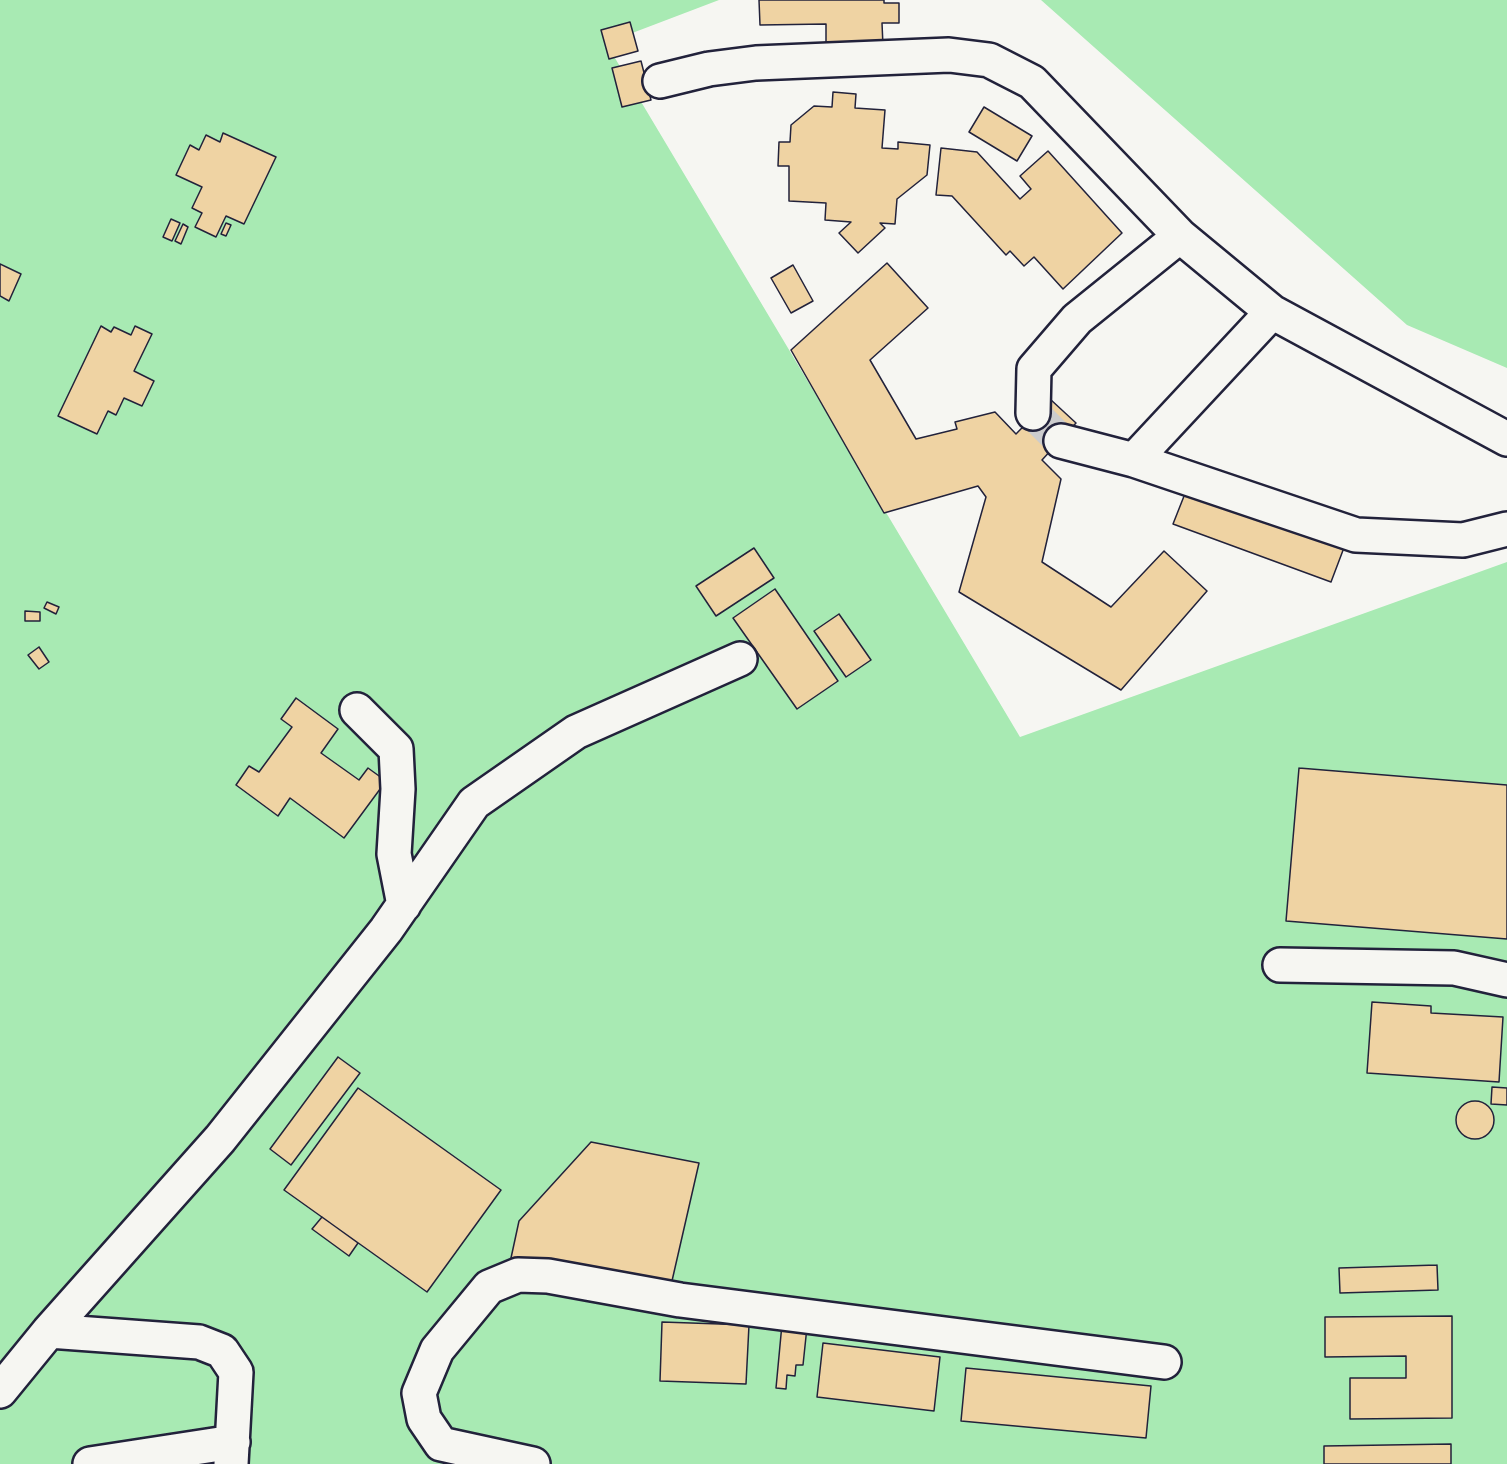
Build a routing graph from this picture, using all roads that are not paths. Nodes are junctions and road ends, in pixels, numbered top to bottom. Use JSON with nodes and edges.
{"nodes":[{"id":1,"x":660,"y":81,"type":"dead end"},
{"id":2,"x":1180,"y":236,"type":"junction"},
{"id":3,"x":1272,"y":312,"type":"junction"},
{"id":4,"x":1033,"y":413,"type":"dead end"},
{"id":5,"x":1507,"y":439,"type":"edge"},
{"id":6,"x":1061,"y":441,"type":"tunnel mouth"},
{"id":7,"x":1134,"y":460,"type":"junction"},
{"id":8,"x":1507,"y":529,"type":"edge"},
{"id":9,"x":740,"y":659,"type":"dead end"},
{"id":10,"x":357,"y":710,"type":"dead end"},
{"id":11,"x":404,"y":904,"type":"junction"},
{"id":12,"x":1280,"y":964,"type":"dead end"},
{"id":13,"x":1507,"y":980,"type":"edge"},
{"id":14,"x":49,"y":1331,"type":"junction"},
{"id":15,"x":1164,"y":1362,"type":"dead end"},
{"id":16,"x":0,"y":1390,"type":"edge"},
{"id":17,"x":232,"y":1453,"type":"edge"},
{"id":18,"x":90,"y":1464,"type":"edge"},
{"id":19,"x":533,"y":1464,"type":"edge"}],
"edges":[{"from":1,"to":2,"type":"street"},
{"from":2,"to":3,"type":"street"},
{"from":2,"to":4,"type":"street"},
{"from":3,"to":5,"type":"street"},
{"from":3,"to":7,"type":"street"},
{"from":6,"to":7,"type":"street"},
{"from":7,"to":8,"type":"street"},
{"from":9,"to":11,"type":"street"},
{"from":10,"to":11,"type":"street"},
{"from":11,"to":14,"type":"street"},
{"from":12,"to":13,"type":"street"},
{"from":14,"to":16,"type":"street"},
{"from":14,"to":17,"type":"street"},
{"from":15,"to":19,"type":"street"},
{"from":17,"to":18,"type":"street"}]}
